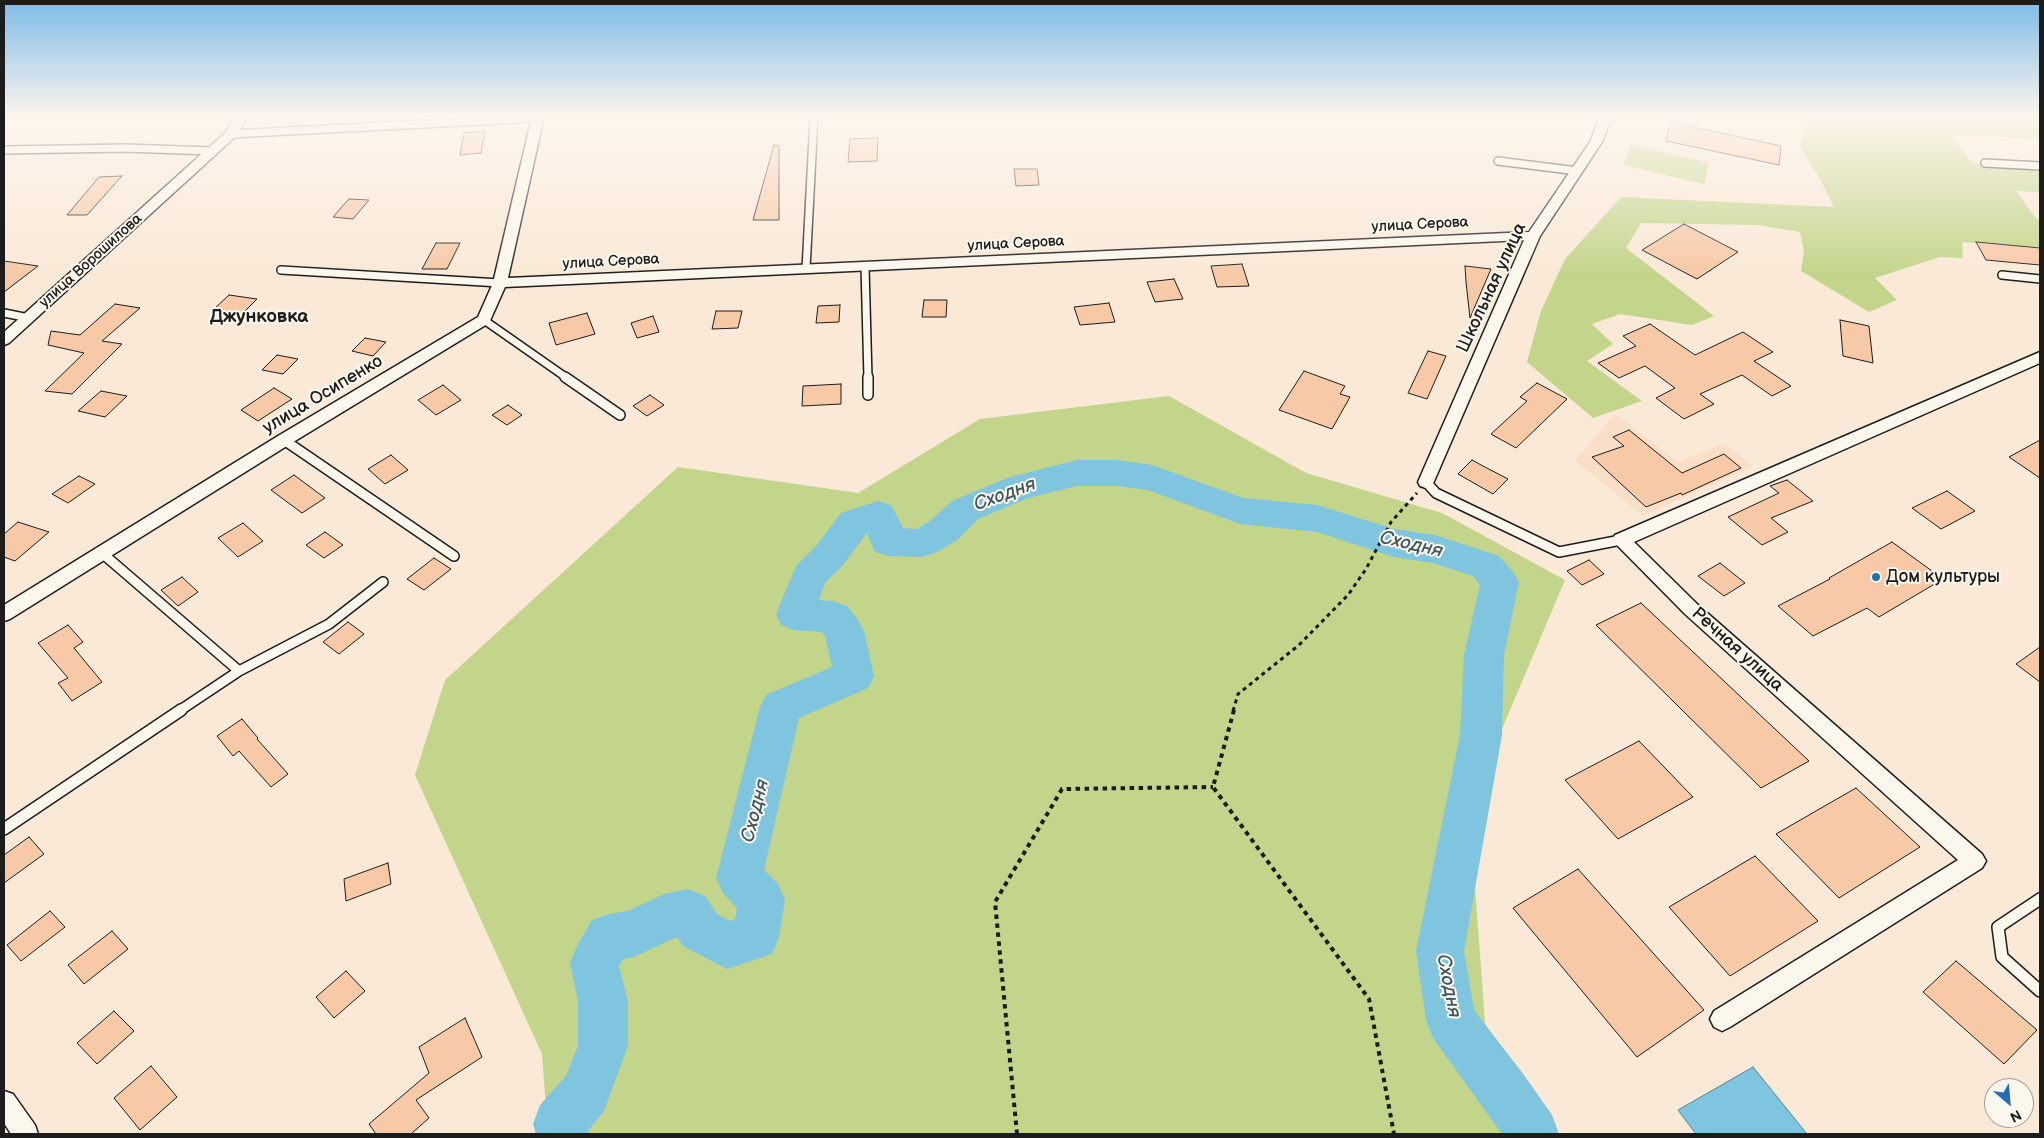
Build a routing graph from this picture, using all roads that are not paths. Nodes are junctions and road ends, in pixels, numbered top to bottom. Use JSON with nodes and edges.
{"nodes":[{"id":1,"x":191,"y":170,"type":"edge"},
{"id":2,"x":526,"y":170,"type":"edge"},
{"id":3,"x":811,"y":170,"type":"edge"},
{"id":4,"x":1571,"y":170,"type":"edge"},
{"id":5,"x":1578,"y":171,"type":"joint"},
{"id":6,"x":1533,"y":236,"type":"junction"},
{"id":7,"x":865,"y":267,"type":"junction"},
{"id":8,"x":806,"y":269,"type":"junction"},
{"id":9,"x":281,"y":270,"type":"dead end"},
{"id":10,"x":2002,"y":274,"type":"dead end"},
{"id":11,"x":2040,"y":278,"type":"edge"},
{"id":12,"x":500,"y":283,"type":"junction"},
{"id":13,"x":4,"y":313,"type":"edge"},
{"id":14,"x":29,"y":318,"type":"junction"},
{"id":15,"x":484,"y":320,"type":"junction"},
{"id":16,"x":4,"y":340,"type":"edge"},
{"id":17,"x":2040,"y":358,"type":"edge"},
{"id":18,"x":868,"y":395,"type":"dead end"},
{"id":19,"x":620,"y":415,"type":"dead end"},
{"id":20,"x":284,"y":440,"type":"junction"},
{"id":21,"x":1426,"y":482,"type":"joint"},
{"id":22,"x":1621,"y":540,"type":"junction"},
{"id":23,"x":102,"y":553,"type":"junction"},
{"id":24,"x":454,"y":556,"type":"dead end"},
{"id":25,"x":382,"y":582,"type":"dead end"},
{"id":26,"x":4,"y":614,"type":"edge"},
{"id":27,"x":239,"y":671,"type":"junction"},
{"id":28,"x":4,"y":829,"type":"edge"},
{"id":29,"x":2040,"y":899,"type":"edge"},
{"id":30,"x":2040,"y":991,"type":"edge"},
{"id":31,"x":1722,"y":1019,"type":"dead end"},
{"id":32,"x":4,"y":1103,"type":"edge"},
{"id":33,"x":26,"y":1134,"type":"edge"}],
"edges":[{"from":1,"to":14,"type":"street","name":"улица Ворошилова"},
{"from":2,"to":12,"type":"street"},
{"from":3,"to":8,"type":"lane"},
{"from":4,"to":5,"type":"lane"},
{"from":5,"to":6,"type":"street","name":"Школьная улица"},
{"from":6,"to":7,"type":"street","name":"улица Серова"},
{"from":6,"to":21,"type":"street","name":"Школьная улица"},
{"from":7,"to":8,"type":"street","name":"улица Серова"},
{"from":7,"to":18,"type":"lane"},
{"from":8,"to":12,"type":"street","name":"улица Серова"},
{"from":9,"to":12,"type":"lane"},
{"from":10,"to":11,"type":"lane"},
{"from":12,"to":15,"type":"street"},
{"from":13,"to":14,"type":"lane"},
{"from":14,"to":16,"type":"street","name":"улица Ворошилова"},
{"from":15,"to":19,"type":"lane"},
{"from":15,"to":20,"type":"street","name":"улица Осипенко"},
{"from":17,"to":22,"type":"street"},
{"from":20,"to":23,"type":"street","name":"улица Осипенко"},
{"from":20,"to":24,"type":"lane"},
{"from":21,"to":22,"type":"lane"},
{"from":22,"to":31,"type":"street","name":"Речная улица"},
{"from":23,"to":26,"type":"street","name":"улица Осипенко"},
{"from":23,"to":27,"type":"lane"},
{"from":25,"to":27,"type":"lane"},
{"from":27,"to":28,"type":"lane"},
{"from":29,"to":30,"type":"lane"},
{"from":32,"to":33,"type":"street"}]}
